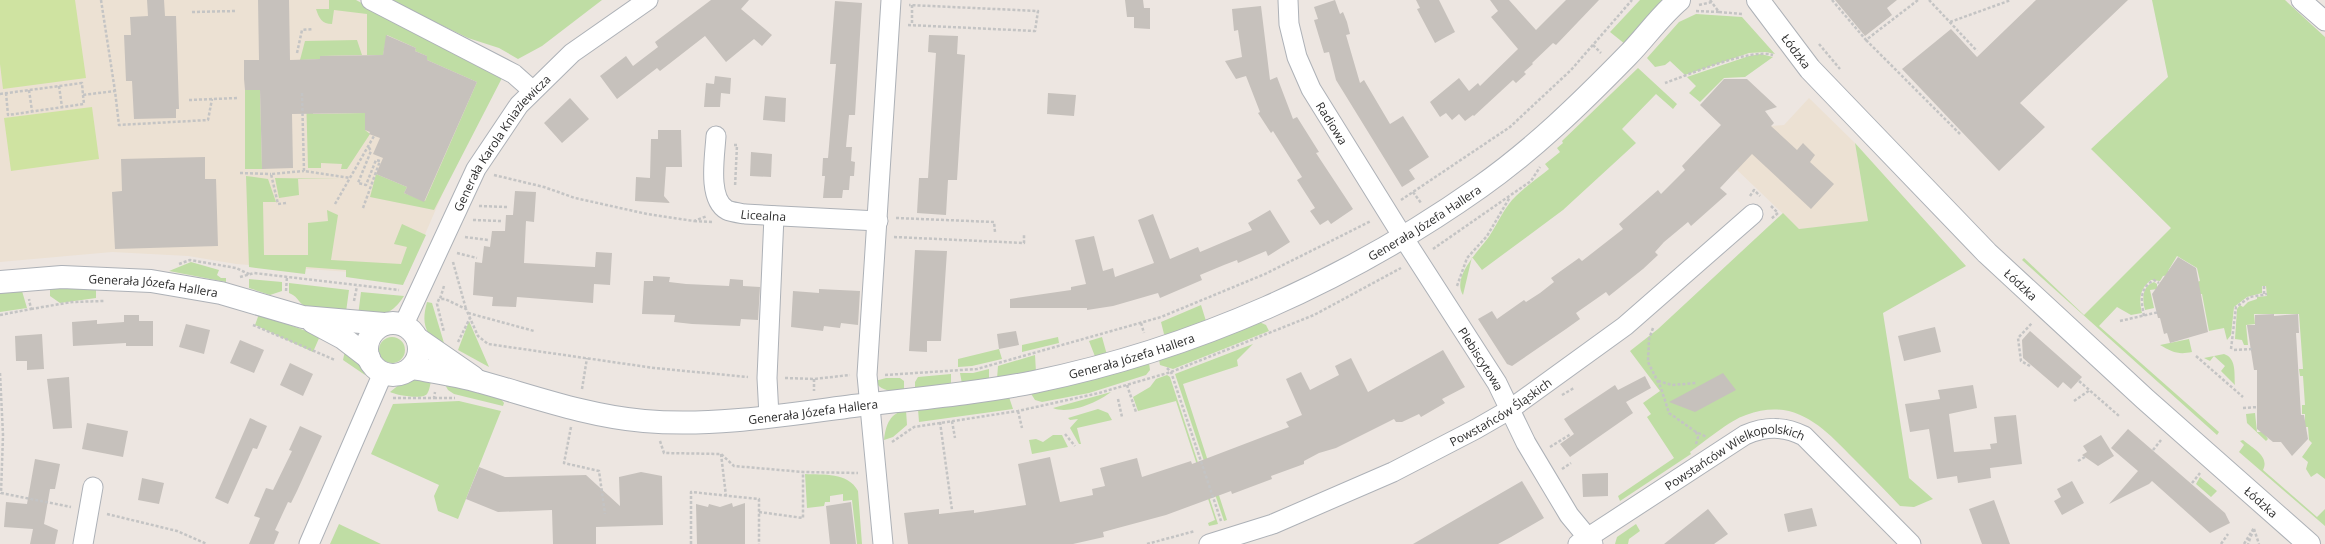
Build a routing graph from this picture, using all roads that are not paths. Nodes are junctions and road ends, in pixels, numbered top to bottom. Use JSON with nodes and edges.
{"nodes":[{"id":1,"x":371,"y":0,"type":"edge"},
{"id":2,"x":648,"y":0,"type":"edge"},
{"id":3,"x":1288,"y":0,"type":"edge"},
{"id":4,"x":1679,"y":0,"type":"edge"},
{"id":5,"x":1758,"y":0,"type":"edge"},
{"id":6,"x":2301,"y":0,"type":"edge"},
{"id":7,"x":898,"y":3,"type":"edge"},
{"id":8,"x":2325,"y":21,"type":"edge"},
{"id":9,"x":532,"y":90,"type":"junction"},
{"id":10,"x":716,"y":141,"type":"road end"},
{"id":11,"x":1758,"y":208,"type":"road end"},
{"id":12,"x":774,"y":216,"type":"junction"},
{"id":13,"x":885,"y":219,"type":"junction"},
{"id":14,"x":1403,"y":237,"type":"junction"},
{"id":15,"x":0,"y":282,"type":"edge"},
{"id":16,"x":303,"y":317,"type":"junction"},
{"id":17,"x":402,"y":329,"type":"junction"},
{"id":18,"x":376,"y":366,"type":"junction"},
{"id":19,"x":412,"y":368,"type":"junction"},
{"id":20,"x":479,"y":381,"type":"junction"},
{"id":21,"x":871,"y":404,"type":"junction"},
{"id":22,"x":1509,"y":410,"type":"junction"},
{"id":23,"x":769,"y":416,"type":"junction"},
{"id":24,"x":93,"y":487,"type":"dead end"},
{"id":25,"x":1587,"y":542,"type":"edge"},
{"id":26,"x":83,"y":544,"type":"edge"},
{"id":27,"x":309,"y":544,"type":"edge"},
{"id":28,"x":883,"y":544,"type":"edge"},
{"id":29,"x":1209,"y":544,"type":"edge"},
{"id":30,"x":1910,"y":544,"type":"edge"},
{"id":31,"x":2309,"y":544,"type":"edge"}],
"edges":[{"from":1,"to":9,"type":"street"},
{"from":2,"to":9,"type":"street","name":"Generała Karola Kniaziewicza"},
{"from":3,"to":14,"type":"street","name":"Radiowa"},
{"from":4,"to":14,"type":"street","name":"Generała Józefa Hallera"},
{"from":5,"to":31,"type":"street","name":"Łódzka"},
{"from":6,"to":8,"type":"street"},
{"from":7,"to":13,"type":"street"},
{"from":9,"to":17,"type":"street","name":"Generała Karola Kniaziewicza"},
{"from":10,"to":12,"type":"street","name":"Licealna"},
{"from":11,"to":22,"type":"street","name":"Powstańców Śląskich"},
{"from":12,"to":13,"type":"street","name":"Licealna"},
{"from":12,"to":23,"type":"street"},
{"from":13,"to":21,"type":"street"},
{"from":14,"to":21,"type":"street","name":"Generała Józefa Hallera"},
{"from":14,"to":22,"type":"street","name":"Plebiscytowa"},
{"from":15,"to":16,"type":"street","name":"Generała Józefa Hallera"},
{"from":16,"to":17,"type":"street","name":"Generała Józefa Hallera"},
{"from":16,"to":18,"type":"street","name":"Generała Józefa Hallera"},
{"from":17,"to":18,"type":"street"},
{"from":17,"to":19,"type":"street"},
{"from":17,"to":20,"type":"street","name":"Generała Józefa Hallera"},
{"from":18,"to":19,"type":"street"},
{"from":18,"to":27,"type":"street"},
{"from":19,"to":20,"type":"street","name":"Generała Józefa Hallera"},
{"from":20,"to":23,"type":"street","name":"Generała Józefa Hallera"},
{"from":21,"to":23,"type":"street","name":"Generała Józefa Hallera"},
{"from":21,"to":28,"type":"street"},
{"from":22,"to":25,"type":"street","name":"Plebiscytowa"},
{"from":22,"to":29,"type":"street","name":"Powstańców Śląskich"},
{"from":24,"to":26,"type":"street"},
{"from":25,"to":30,"type":"street","name":"Powstańców Wielkopolskich"}]}
